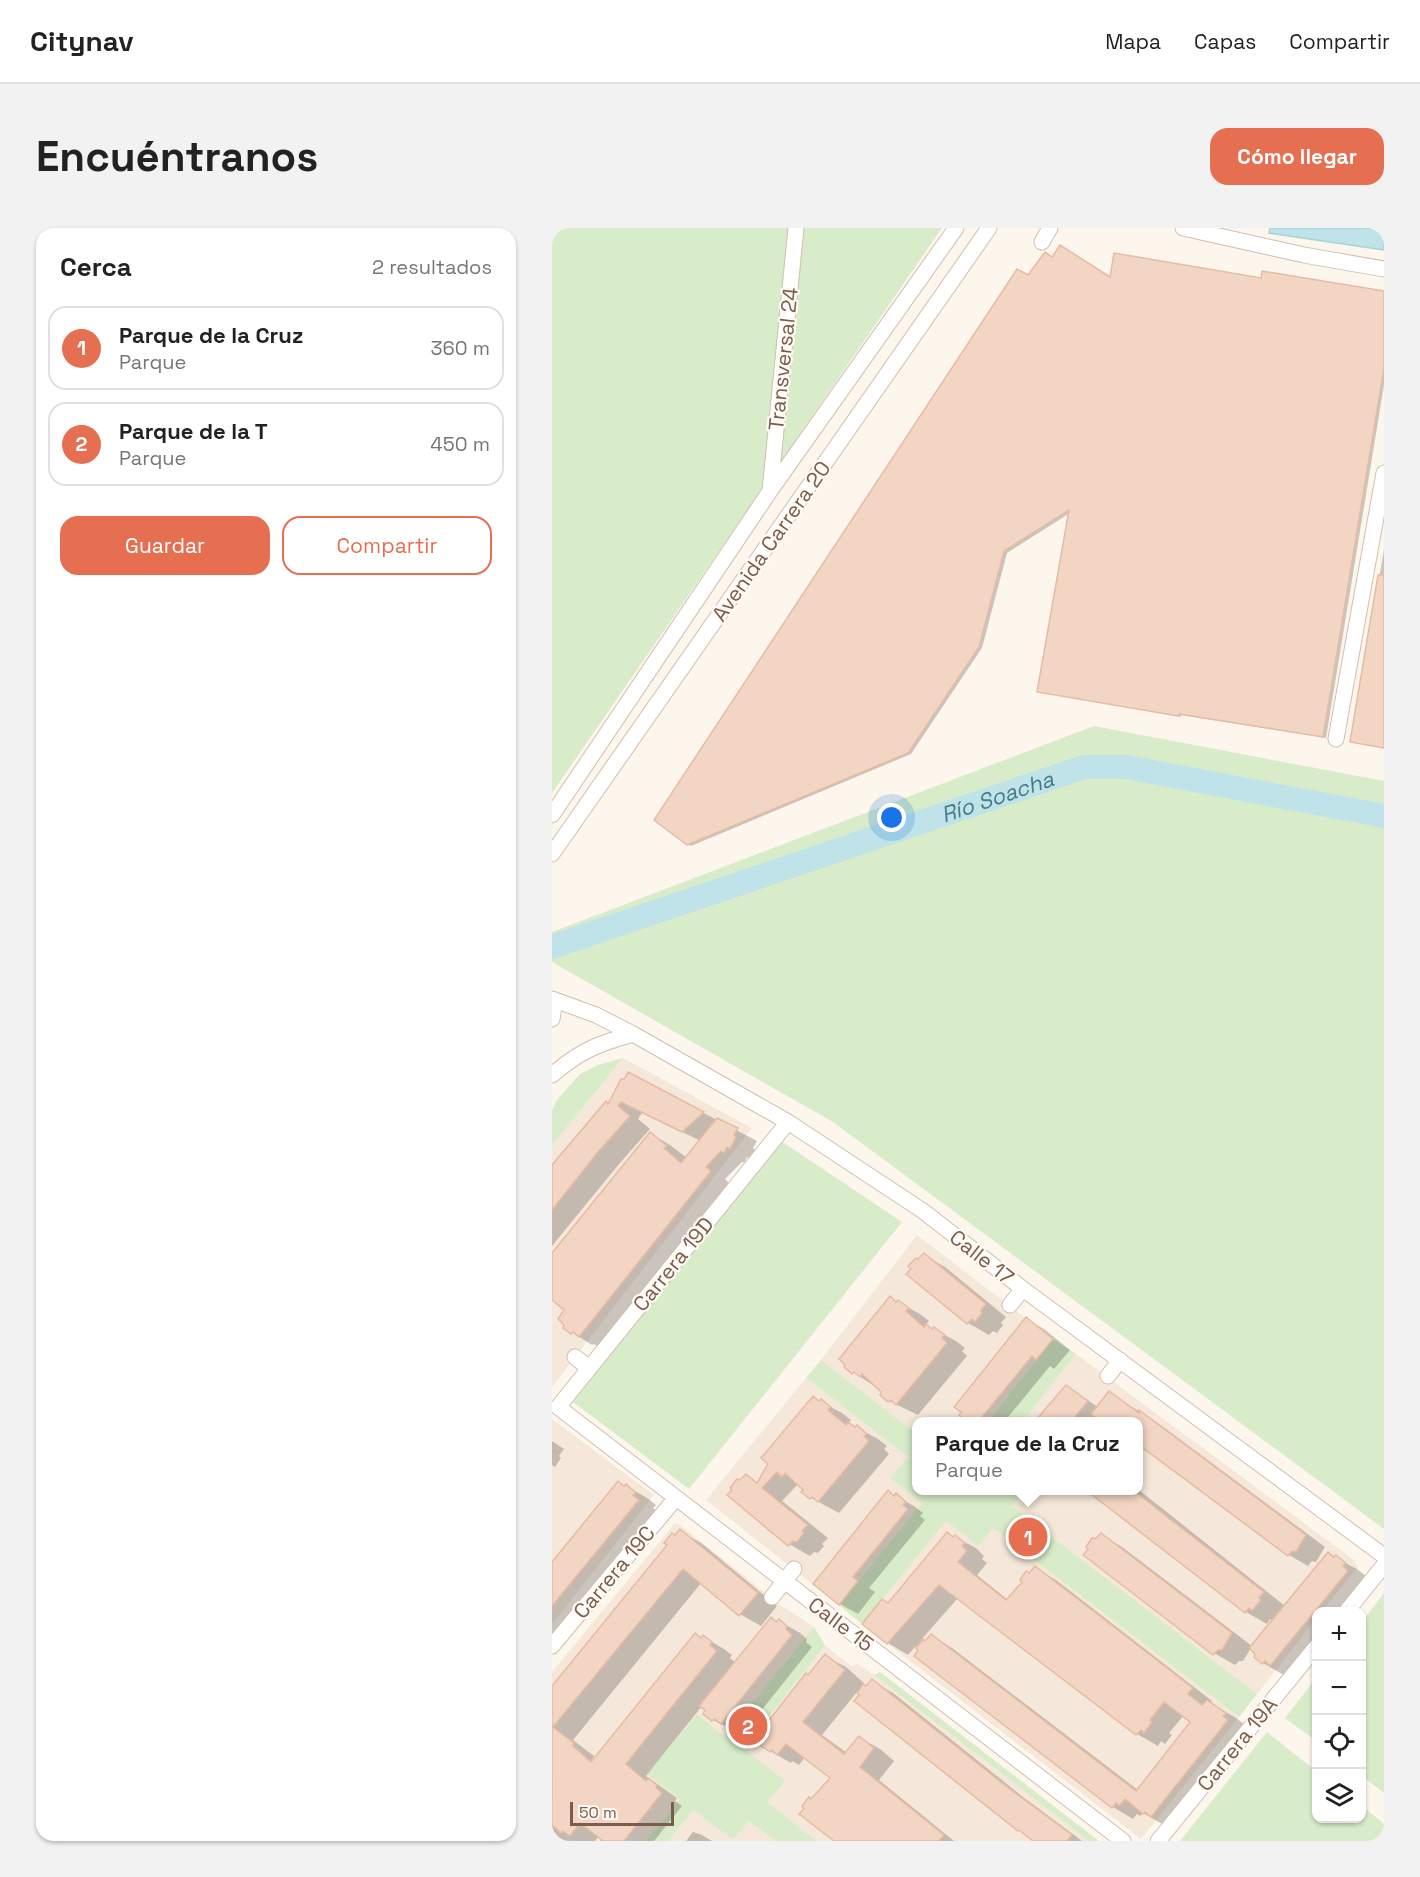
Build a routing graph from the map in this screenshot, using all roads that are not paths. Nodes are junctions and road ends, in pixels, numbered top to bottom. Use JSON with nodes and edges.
{"nodes":[{"id":1,"x":796,"y":228,"type":"edge"},
{"id":2,"x":956,"y":228,"type":"edge"},
{"id":3,"x":989,"y":228,"type":"edge"},
{"id":4,"x":1183,"y":228,"type":"edge"},
{"id":5,"x":1384,"y":269,"type":"edge"},
{"id":6,"x":1384,"y":473,"type":"edge"},
{"id":7,"x":770,"y":491,"type":"junction"},
{"id":8,"x":1336,"y":739,"type":"dead end"},
{"id":9,"x":552,"y":815,"type":"edge"},
{"id":10,"x":552,"y":854,"type":"edge"},
{"id":11,"x":553,"y":999,"type":"edge"},
{"id":12,"x":552,"y":1019,"type":"edge"},
{"id":13,"x":633,"y":1034,"type":"junction"},
{"id":14,"x":552,"y":1075,"type":"edge"},
{"id":15,"x":788,"y":1122,"type":"junction"},
{"id":16,"x":1023,"y":1289,"type":"junction"},
{"id":17,"x":1010,"y":1305,"type":"dead end"},
{"id":18,"x":575,"y":1357,"type":"dead end"},
{"id":19,"x":1120,"y":1360,"type":"junction"},
{"id":20,"x":589,"y":1368,"type":"junction"},
{"id":21,"x":1108,"y":1376,"type":"dead end"},
{"id":22,"x":558,"y":1407,"type":"joint"},
{"id":23,"x":676,"y":1498,"type":"junction"},
{"id":24,"x":1384,"y":1556,"type":"edge"},
{"id":25,"x":1384,"y":1565,"type":"edge"},
{"id":26,"x":789,"y":1574,"type":"junction"},
{"id":27,"x":772,"y":1597,"type":"dead end"},
{"id":28,"x":1349,"y":1607,"type":"edge"},
{"id":29,"x":552,"y":1646,"type":"edge"},
{"id":30,"x":1312,"y":1653,"type":"edge"},
{"id":31,"x":1124,"y":1841,"type":"edge"},
{"id":32,"x":1158,"y":1841,"type":"edge"}],
"edges":[{"from":1,"to":7,"type":"street","name":"Transversal 24"},
{"from":2,"to":7,"type":"street","name":"Avenida Carrera 20"},
{"from":3,"to":10,"type":"street","name":"Avenida Carrera 20"},
{"from":4,"to":5,"type":"street"},
{"from":6,"to":8,"type":"street"},
{"from":7,"to":9,"type":"street","name":"Avenida Carrera 20"},
{"from":11,"to":12,"type":"street"},
{"from":11,"to":13,"type":"street","name":"Calle 17"},
{"from":13,"to":14,"type":"street"},
{"from":13,"to":15,"type":"street","name":"Calle 17"},
{"from":15,"to":16,"type":"street","name":"Calle 17"},
{"from":15,"to":20,"type":"street","name":"Carrera 19D"},
{"from":16,"to":17,"type":"street"},
{"from":16,"to":19,"type":"street","name":"Calle 17"},
{"from":18,"to":20,"type":"street"},
{"from":19,"to":21,"type":"street"},
{"from":19,"to":24,"type":"street","name":"Calle 17"},
{"from":20,"to":22,"type":"street","name":"Carrera 19D"},
{"from":22,"to":23,"type":"street","name":"Calle 15"},
{"from":23,"to":26,"type":"street","name":"Calle 15"},
{"from":23,"to":29,"type":"street","name":"Carrera 19C"},
{"from":25,"to":28,"type":"street"},
{"from":26,"to":27,"type":"street"},
{"from":26,"to":31,"type":"street","name":"Calle 15"},
{"from":30,"to":32,"type":"street","name":"Carrera 19A"}]}
